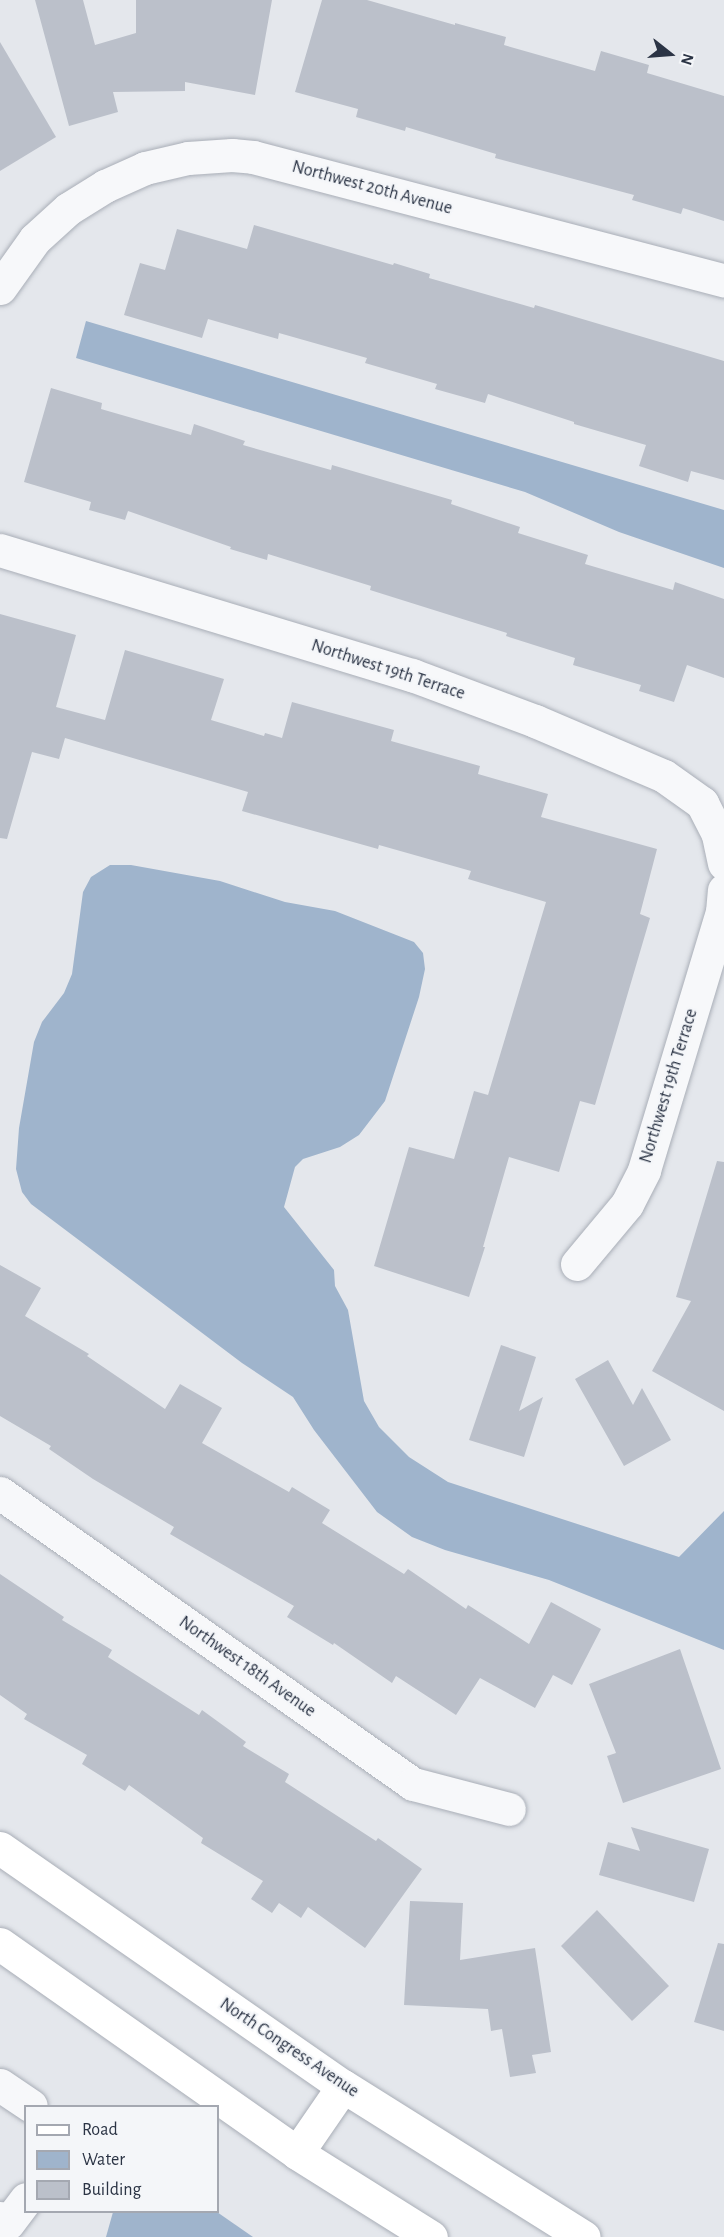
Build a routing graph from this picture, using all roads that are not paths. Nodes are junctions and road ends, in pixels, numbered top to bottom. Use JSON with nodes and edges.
{"nodes":[{"id":1,"x":724,"y":281,"type":"edge"},
{"id":2,"x":0,"y":288,"type":"edge"},
{"id":3,"x":0,"y":550,"type":"edge"},
{"id":4,"x":724,"y":863,"type":"edge"},
{"id":5,"x":724,"y":890,"type":"edge"},
{"id":6,"x":577,"y":1264,"type":"dead end"},
{"id":7,"x":0,"y":1493,"type":"edge"},
{"id":8,"x":509,"y":1809,"type":"dead end"},
{"id":9,"x":0,"y":1848,"type":"edge"},
{"id":10,"x":0,"y":1944,"type":"edge"},
{"id":11,"x":0,"y":2085,"type":"edge"},
{"id":12,"x":343,"y":2086,"type":"junction"},
{"id":13,"x":30,"y":2105,"type":"edge"},
{"id":14,"x":297,"y":2153,"type":"junction"},
{"id":15,"x":24,"y":2202,"type":"edge"},
{"id":16,"x":0,"y":2218,"type":"edge"},
{"id":17,"x":431,"y":2237,"type":"edge"},
{"id":18,"x":584,"y":2237,"type":"edge"}],
"edges":[{"from":1,"to":2,"type":"street","name":"Northwest 20th Avenue"},
{"from":3,"to":4,"type":"street","name":"Northwest 19th Terrace"},
{"from":5,"to":6,"type":"street","name":"Northwest 19th Terrace"},
{"from":7,"to":8,"type":"street","name":"Northwest 18th Avenue"},
{"from":9,"to":12,"type":"main road","name":"North Congress Avenue"},
{"from":10,"to":14,"type":"main road"},
{"from":11,"to":13,"type":"street"},
{"from":12,"to":14,"type":"main road"},
{"from":12,"to":18,"type":"main road","name":"North Congress Avenue"},
{"from":14,"to":17,"type":"main road"},
{"from":15,"to":16,"type":"street"}]}
